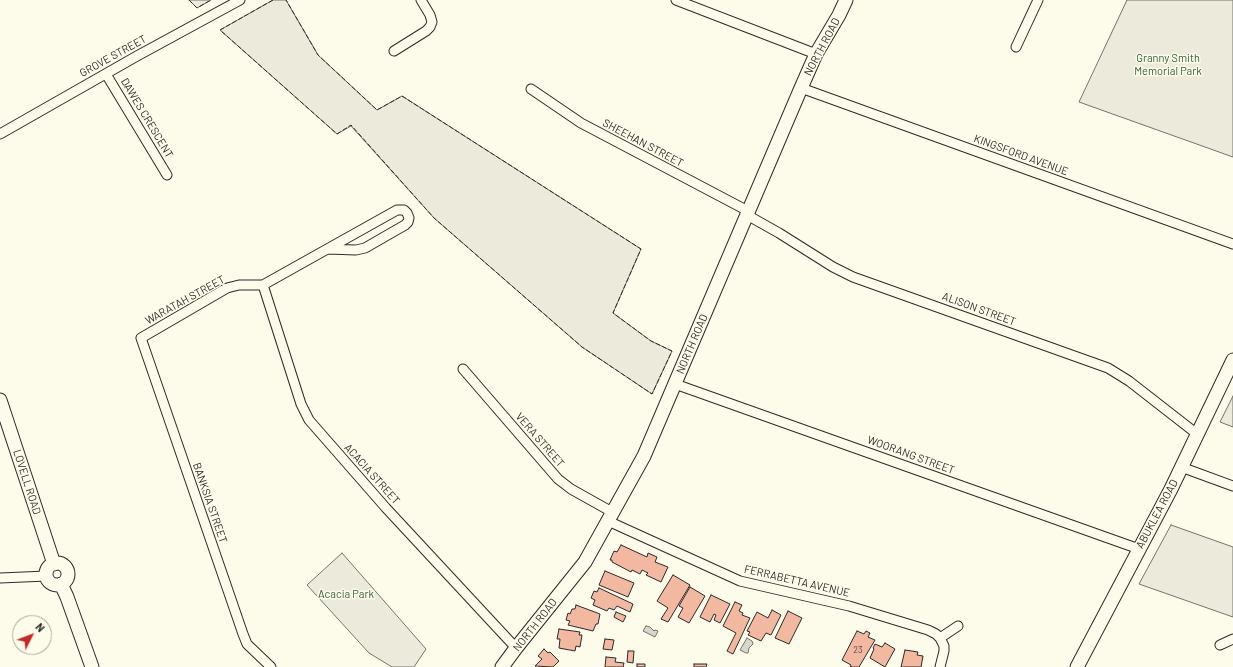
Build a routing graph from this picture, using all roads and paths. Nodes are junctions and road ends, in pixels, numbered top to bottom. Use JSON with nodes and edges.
{"nodes":[{"id":1,"x":240,"y":0,"type":"edge"},
{"id":2,"x":421,"y":0,"type":"edge"},
{"id":3,"x":676,"y":0,"type":"edge"},
{"id":4,"x":846,"y":0,"type":"edge"},
{"id":5,"x":1038,"y":0,"type":"edge"},
{"id":6,"x":1016,"y":48,"type":"dead end"},
{"id":7,"x":394,"y":51,"type":"dead end"},
{"id":8,"x":816,"y":54,"type":"junction"},
{"id":9,"x":106,"y":74,"type":"junction"},
{"id":10,"x":800,"y":88,"type":"junction"},
{"id":11,"x":531,"y":90,"type":"dead end"},
{"id":12,"x":0,"y":134,"type":"edge"},
{"id":13,"x":167,"y":176,"type":"dead end"},
{"id":14,"x":748,"y":213,"type":"junction"},
{"id":15,"x":1233,"y":244,"type":"edge"},
{"id":16,"x":328,"y":249,"type":"junction"},
{"id":17,"x":263,"y":285,"type":"junction"},
{"id":18,"x":141,"y":338,"type":"joint"},
{"id":19,"x":1233,"y":360,"type":"edge"},
{"id":20,"x":463,"y":369,"type":"dead end"},
{"id":21,"x":675,"y":384,"type":"junction"},
{"id":22,"x":0,"y":400,"type":"edge"},
{"id":23,"x":1197,"y":434,"type":"junction"},
{"id":24,"x":1181,"y":467,"type":"junction"},
{"id":25,"x":1233,"y":486,"type":"edge"},
{"id":26,"x":610,"y":517,"type":"junction"},
{"id":27,"x":1139,"y":549,"type":"junction"},
{"id":28,"x":54,"y":564,"type":"junction"},
{"id":29,"x":47,"y":576,"type":"junction"},
{"id":30,"x":0,"y":578,"type":"edge"},
{"id":31,"x":61,"y":584,"type":"junction"},
{"id":32,"x":958,"y":626,"type":"dead end"},
{"id":33,"x":940,"y":638,"type":"junction"},
{"id":34,"x":1233,"y":638,"type":"edge"},
{"id":35,"x":1220,"y":645,"type":"dead end"},
{"id":36,"x":516,"y":648,"type":"junction"},
{"id":37,"x":92,"y":667,"type":"edge"},
{"id":38,"x":271,"y":667,"type":"edge"},
{"id":39,"x":502,"y":667,"type":"edge"},
{"id":40,"x":940,"y":667,"type":"edge"},
{"id":41,"x":1077,"y":667,"type":"edge"}],
"edges":[{"from":1,"to":9,"type":"street","name":"GROVE STREET"},
{"from":2,"to":7,"type":"street"},
{"from":3,"to":8,"type":"street"},
{"from":4,"to":8,"type":"street","name":"NORTH ROAD"},
{"from":5,"to":6,"type":"street"},
{"from":8,"to":10,"type":"street","name":"NORTH ROAD"},
{"from":9,"to":12,"type":"street","name":"GROVE STREET"},
{"from":9,"to":13,"type":"street","name":"DAWES CRESCENT"},
{"from":10,"to":14,"type":"street","name":"NORTH ROAD"},
{"from":10,"to":15,"type":"street","name":"KINGSFORD AVENUE"},
{"from":11,"to":14,"type":"street","name":"SHEEHAN STREET"},
{"from":14,"to":21,"type":"street","name":"NORTH ROAD"},
{"from":14,"to":23,"type":"street","name":"ALISON STREET"},
{"from":16,"to":16,"type":"street","name":"WARATAH STREET"},
{"from":16,"to":17,"type":"street","name":"WARATAH STREET"},
{"from":17,"to":18,"type":"street","name":"WARATAH STREET"},
{"from":17,"to":36,"type":"street","name":"ACACIA STREET"},
{"from":18,"to":38,"type":"street","name":"BANKSIA STREET"},
{"from":19,"to":23,"type":"street","name":"ABUKLEA ROAD"},
{"from":20,"to":26,"type":"street","name":"VERA STREET"},
{"from":21,"to":26,"type":"street","name":"NORTH ROAD"},
{"from":21,"to":27,"type":"street","name":"WOORANG STREET"},
{"from":22,"to":28,"type":"street","name":"LOVELL ROAD"},
{"from":23,"to":24,"type":"street","name":"ABUKLEA ROAD"},
{"from":24,"to":25,"type":"street"},
{"from":24,"to":27,"type":"street","name":"ABUKLEA ROAD"},
{"from":26,"to":33,"type":"street","name":"FERRABETTA AVENUE"},
{"from":26,"to":36,"type":"street","name":"NORTH ROAD"},
{"from":27,"to":41,"type":"street","name":"ABUKLEA ROAD"},
{"from":28,"to":29,"type":"street"},
{"from":28,"to":31,"type":"street"},
{"from":29,"to":30,"type":"street"},
{"from":29,"to":31,"type":"street"},
{"from":31,"to":37,"type":"street"},
{"from":32,"to":33,"type":"street"},
{"from":33,"to":40,"type":"street"},
{"from":34,"to":35,"type":"street"},
{"from":36,"to":39,"type":"street","name":"NORTH ROAD"}]}
